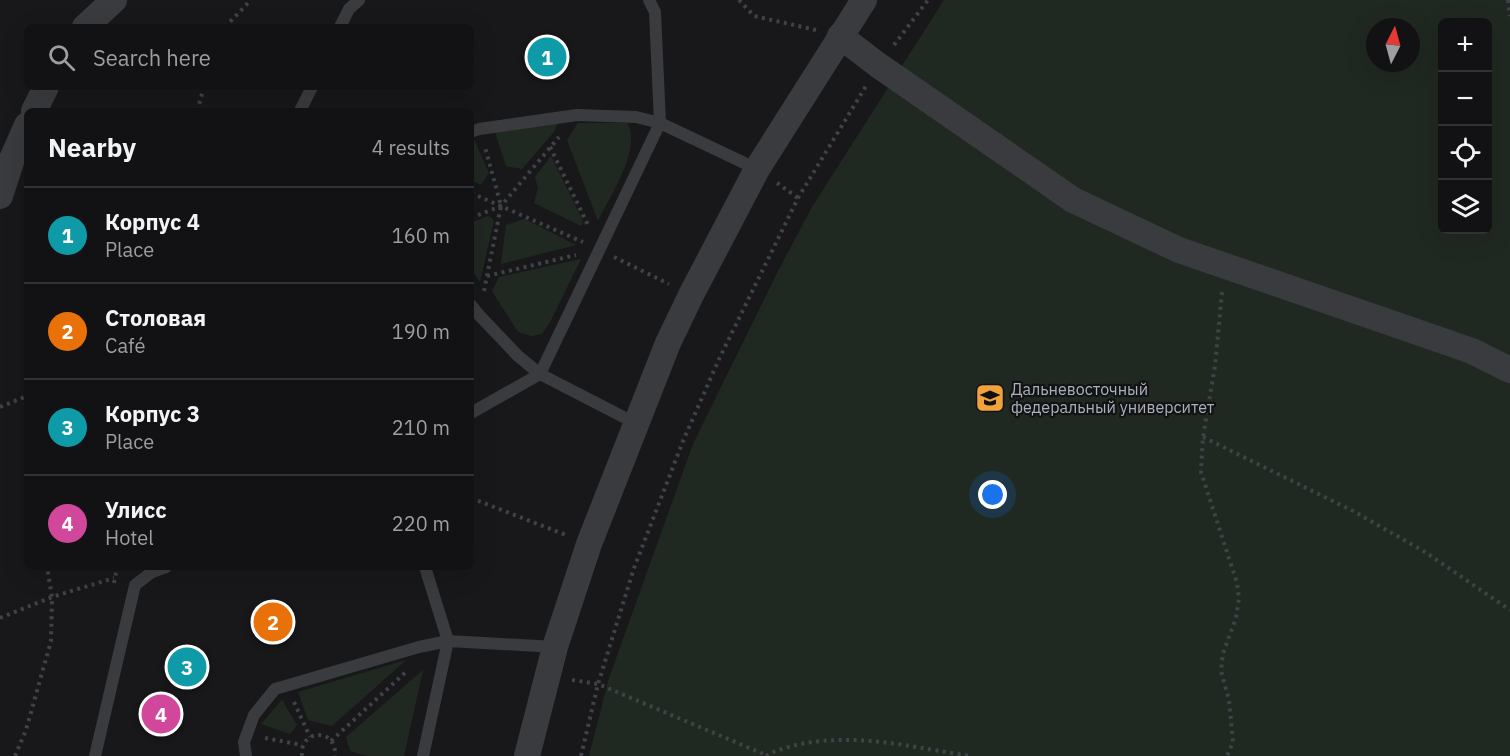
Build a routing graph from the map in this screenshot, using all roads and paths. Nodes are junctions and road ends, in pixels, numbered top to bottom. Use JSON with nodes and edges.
{"nodes":[{"id":1,"x":114,"y":0,"type":"edge"},
{"id":2,"x":251,"y":0,"type":"edge"},
{"id":3,"x":359,"y":0,"type":"edge"},
{"id":4,"x":649,"y":0,"type":"edge"},
{"id":5,"x":739,"y":0,"type":"edge"},
{"id":6,"x":864,"y":0,"type":"edge"},
{"id":7,"x":928,"y":0,"type":"edge"},
{"id":8,"x":1508,"y":0,"type":"edge"},
{"id":9,"x":1510,"y":16,"type":"edge"},
{"id":10,"x":88,"y":24,"type":"edge"},
{"id":11,"x":228,"y":24,"type":"edge"},
{"id":12,"x":342,"y":24,"type":"edge"},
{"id":13,"x":840,"y":36,"type":"junction"},
{"id":14,"x":878,"y":65,"type":"junction"},
{"id":15,"x":44,"y":90,"type":"edge"},
{"id":16,"x":203,"y":90,"type":"edge"},
{"id":17,"x":310,"y":90,"type":"edge"},
{"id":18,"x":36,"y":108,"type":"edge"},
{"id":19,"x":198,"y":108,"type":"edge"},
{"id":20,"x":302,"y":108,"type":"edge"},
{"id":21,"x":577,"y":116,"type":"junction"},
{"id":22,"x":660,"y":123,"type":"junction"},
{"id":23,"x":475,"y":131,"type":"edge"},
{"id":24,"x":24,"y":132,"type":"edge"},
{"id":25,"x":550,"y":147,"type":"junction"},
{"id":26,"x":0,"y":155,"type":"edge"},
{"id":27,"x":757,"y":169,"type":"junction"},
{"id":28,"x":0,"y":196,"type":"edge"},
{"id":29,"x":501,"y":206,"type":"junction"},
{"id":30,"x":474,"y":217,"type":"edge"},
{"id":31,"x":600,"y":250,"type":"junction"},
{"id":32,"x":1225,"y":267,"type":"junction"},
{"id":33,"x":487,"y":276,"type":"junction"},
{"id":34,"x":475,"y":310,"type":"edge"},
{"id":35,"x":1510,"y":370,"type":"edge"},
{"id":36,"x":540,"y":374,"type":"junction"},
{"id":37,"x":24,"y":397,"type":"edge"},
{"id":38,"x":0,"y":407,"type":"edge"},
{"id":39,"x":474,"y":411,"type":"edge"},
{"id":40,"x":635,"y":423,"type":"junction"},
{"id":41,"x":1203,"y":437,"type":"junction"},
{"id":42,"x":474,"y":499,"type":"edge"},
{"id":43,"x":589,"y":543,"type":"junction"},
{"id":44,"x":47,"y":570,"type":"edge"},
{"id":45,"x":158,"y":570,"type":"edge"},
{"id":46,"x":426,"y":570,"type":"edge"},
{"id":47,"x":115,"y":578,"type":"dead end"},
{"id":48,"x":51,"y":597,"type":"junction"},
{"id":49,"x":1510,"y":610,"type":"edge"},
{"id":50,"x":0,"y":618,"type":"edge"},
{"id":51,"x":448,"y":641,"type":"junction"},
{"id":52,"x":555,"y":647,"type":"junction"},
{"id":53,"x":411,"y":668,"type":"dead end"},
{"id":54,"x":598,"y":684,"type":"junction"},
{"id":55,"x":286,"y":686,"type":"junction"},
{"id":56,"x":247,"y":735,"type":"junction"},
{"id":57,"x":310,"y":737,"type":"junction"},
{"id":58,"x":331,"y":741,"type":"junction"},
{"id":59,"x":303,"y":745,"type":"junction"},
{"id":60,"x":15,"y":756,"type":"edge"},
{"id":61,"x":95,"y":756,"type":"edge"},
{"id":62,"x":246,"y":756,"type":"edge"},
{"id":63,"x":302,"y":756,"type":"edge"},
{"id":64,"x":335,"y":756,"type":"edge"},
{"id":65,"x":423,"y":756,"type":"edge"},
{"id":66,"x":527,"y":756,"type":"edge"},
{"id":67,"x":581,"y":756,"type":"edge"},
{"id":68,"x":766,"y":756,"type":"edge"},
{"id":69,"x":970,"y":756,"type":"edge"},
{"id":70,"x":1227,"y":756,"type":"edge"}],
"edges":[{"from":1,"to":10,"type":"street"},
{"from":2,"to":11,"type":"path"},
{"from":3,"to":12,"type":"lane"},
{"from":4,"to":22,"type":"lane"},
{"from":5,"to":13,"type":"path"},
{"from":6,"to":13,"type":"street"},
{"from":7,"to":14,"type":"path"},
{"from":8,"to":9,"type":"path"},
{"from":13,"to":14,"type":"street"},
{"from":13,"to":27,"type":"street"},
{"from":14,"to":32,"type":"street"},
{"from":14,"to":54,"type":"path"},
{"from":15,"to":18,"type":"street"},
{"from":16,"to":19,"type":"path"},
{"from":17,"to":20,"type":"lane"},
{"from":21,"to":22,"type":"lane"},
{"from":21,"to":23,"type":"lane"},
{"from":21,"to":25,"type":"path"},
{"from":22,"to":27,"type":"lane"},
{"from":22,"to":31,"type":"lane"},
{"from":23,"to":29,"type":"path"},
{"from":24,"to":26,"type":"lane"},
{"from":24,"to":28,"type":"street"},
{"from":25,"to":29,"type":"path"},
{"from":25,"to":31,"type":"path"},
{"from":27,"to":40,"type":"street"},
{"from":29,"to":30,"type":"path"},
{"from":29,"to":33,"type":"path"},
{"from":31,"to":33,"type":"path"},
{"from":31,"to":36,"type":"lane"},
{"from":32,"to":35,"type":"street"},
{"from":32,"to":41,"type":"path"},
{"from":33,"to":34,"type":"path"},
{"from":34,"to":36,"type":"lane"},
{"from":36,"to":39,"type":"lane"},
{"from":36,"to":40,"type":"lane"},
{"from":37,"to":38,"type":"path"},
{"from":40,"to":43,"type":"street"},
{"from":41,"to":49,"type":"path"},
{"from":41,"to":70,"type":"path"},
{"from":42,"to":43,"type":"path"},
{"from":43,"to":52,"type":"street"},
{"from":44,"to":48,"type":"path"},
{"from":45,"to":61,"type":"lane"},
{"from":46,"to":51,"type":"lane"},
{"from":47,"to":48,"type":"path"},
{"from":48,"to":50,"type":"path"},
{"from":48,"to":60,"type":"path"},
{"from":51,"to":52,"type":"lane"},
{"from":51,"to":55,"type":"lane"},
{"from":51,"to":65,"type":"lane"},
{"from":52,"to":66,"type":"street"},
{"from":53,"to":58,"type":"path"},
{"from":54,"to":67,"type":"path"},
{"from":54,"to":68,"type":"path"},
{"from":55,"to":56,"type":"lane"},
{"from":55,"to":57,"type":"path"},
{"from":56,"to":59,"type":"path"},
{"from":56,"to":62,"type":"lane"},
{"from":57,"to":58,"type":"path"},
{"from":57,"to":59,"type":"path"},
{"from":58,"to":64,"type":"path"},
{"from":59,"to":63,"type":"path"},
{"from":68,"to":69,"type":"path"}]}
